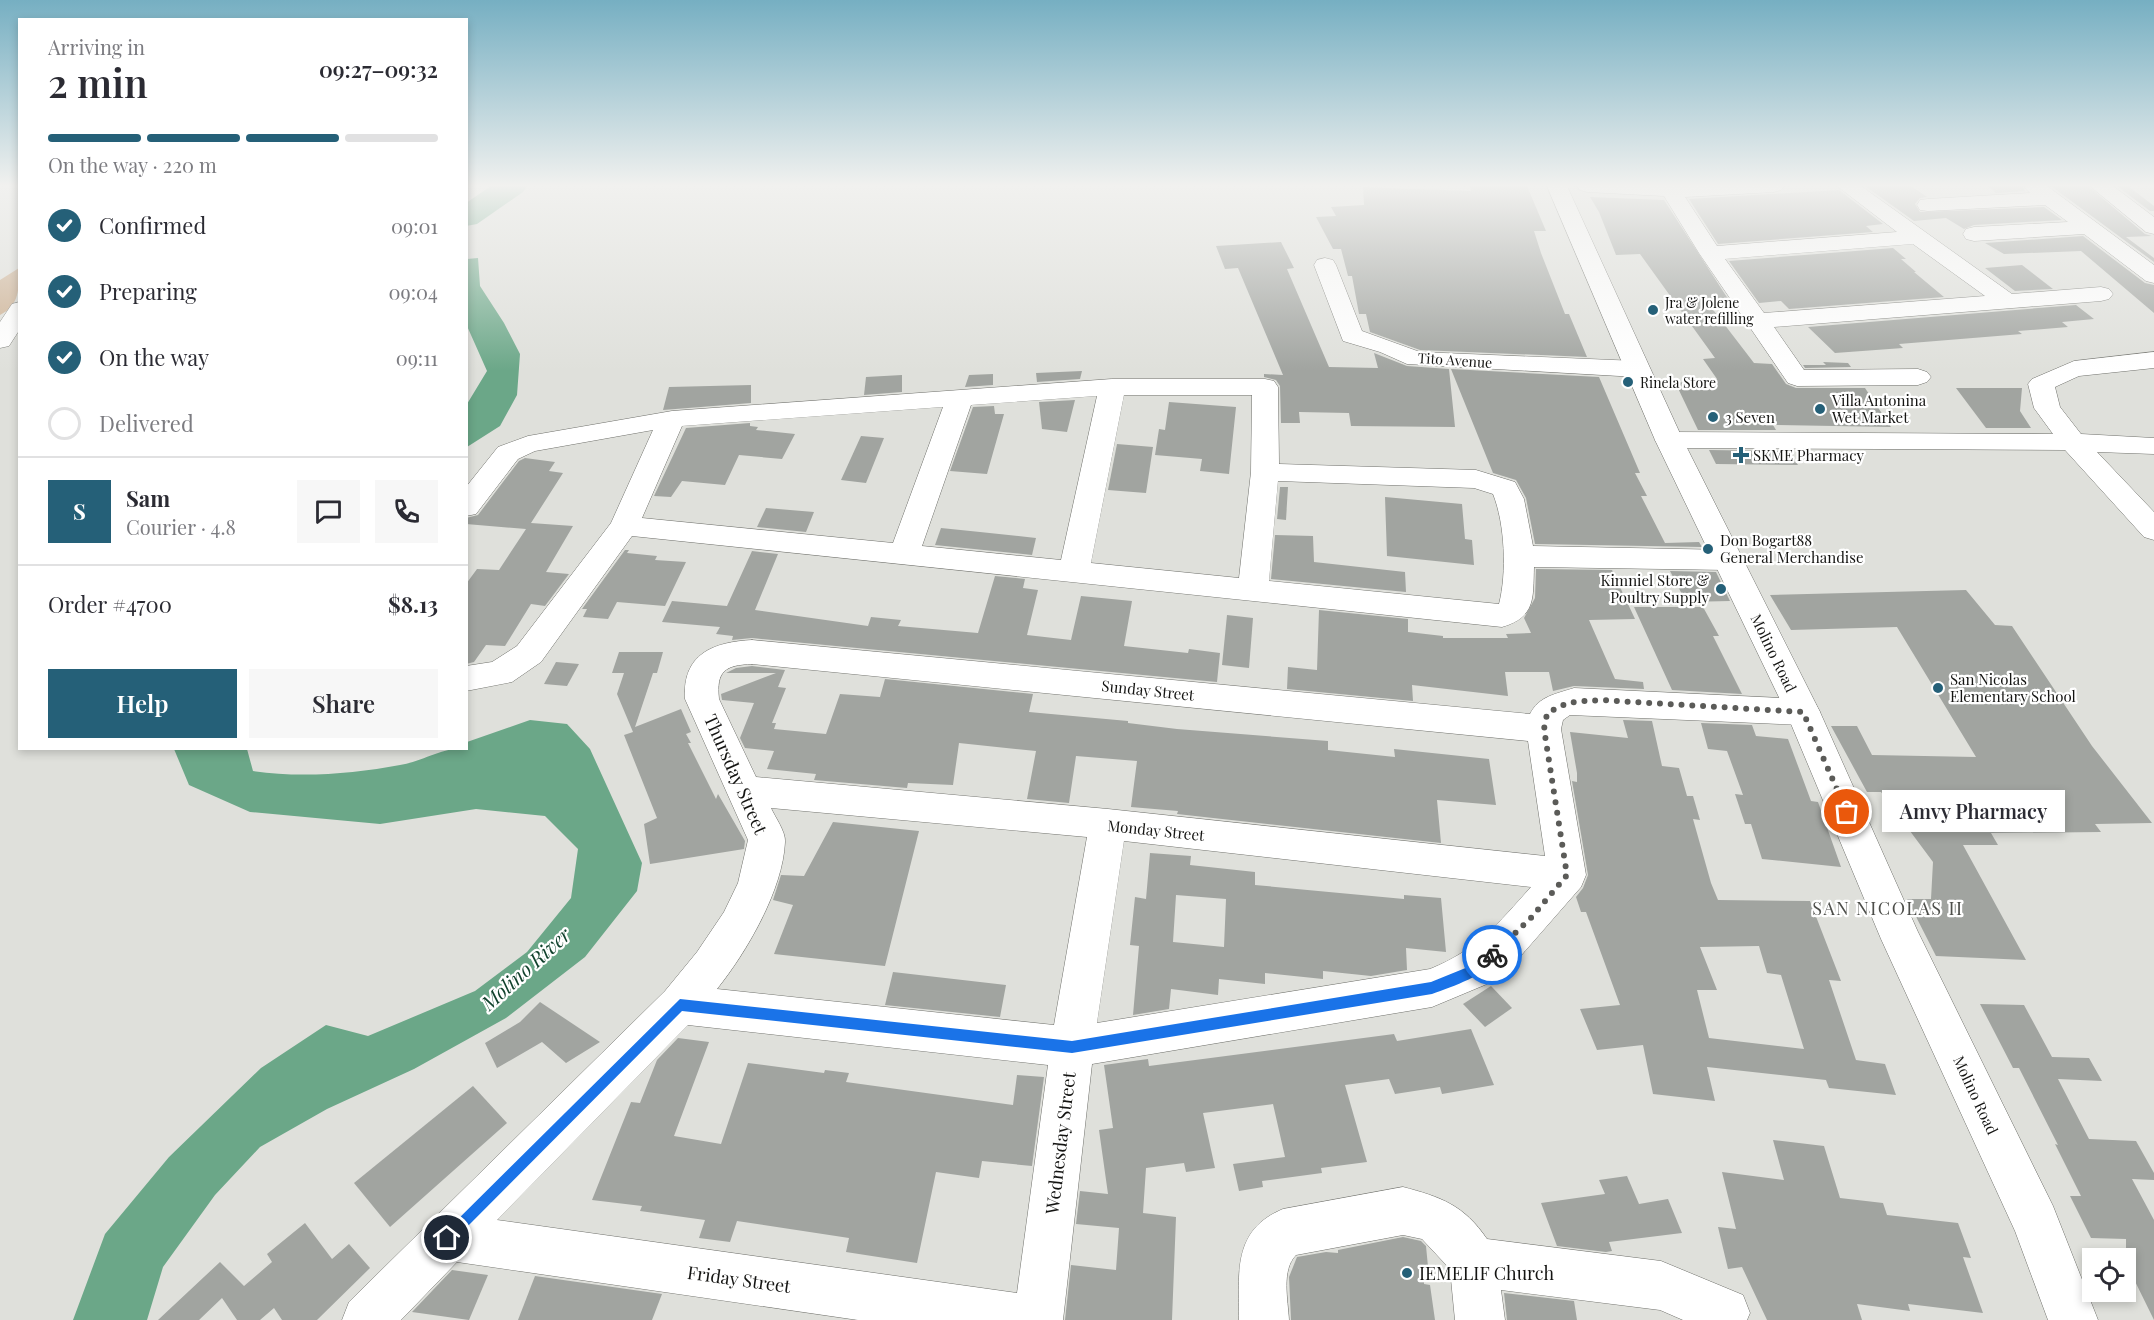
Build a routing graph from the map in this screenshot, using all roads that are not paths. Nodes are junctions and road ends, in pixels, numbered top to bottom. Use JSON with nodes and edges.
{"nodes":[{"id":1,"x":1584,"y":248,"type":"edge"},
{"id":2,"x":1707,"y":248,"type":"edge"},
{"id":3,"x":1770,"y":248,"type":"edge"},
{"id":4,"x":1930,"y":248,"type":"edge"},
{"id":5,"x":2115,"y":248,"type":"edge"},
{"id":6,"x":1710,"y":252,"type":"junction"},
{"id":7,"x":1325,"y":265,"type":"dead end"},
{"id":8,"x":2154,"y":276,"type":"edge"},
{"id":9,"x":2101,"y":294,"type":"dead end"},
{"id":10,"x":2007,"y":301,"type":"junction"},
{"id":11,"x":18,"y":312,"type":"edge"},
{"id":12,"x":1758,"y":321,"type":"junction"},
{"id":13,"x":0,"y":341,"type":"edge"},
{"id":14,"x":2154,"y":360,"type":"edge"},
{"id":15,"x":1637,"y":369,"type":"junction"},
{"id":16,"x":1918,"y":376,"type":"dead end"},
{"id":17,"x":1112,"y":387,"type":"junction"},
{"id":18,"x":960,"y":398,"type":"junction"},
{"id":19,"x":672,"y":419,"type":"junction"},
{"id":20,"x":1669,"y":440,"type":"junction"},
{"id":21,"x":2073,"y":442,"type":"junction"},
{"id":22,"x":2154,"y":446,"type":"edge"},
{"id":23,"x":1265,"y":472,"type":"junction"},
{"id":24,"x":468,"y":504,"type":"edge"},
{"id":25,"x":624,"y":525,"type":"junction"},
{"id":26,"x":2154,"y":530,"type":"edge"},
{"id":27,"x":903,"y":556,"type":"junction"},
{"id":28,"x":1517,"y":556,"type":"junction"},
{"id":29,"x":1728,"y":560,"type":"junction"},
{"id":30,"x":1074,"y":573,"type":"junction"},
{"id":31,"x":1253,"y":590,"type":"junction"},
{"id":32,"x":752,"y":651,"type":"joint"},
{"id":33,"x":468,"y":679,"type":"edge"},
{"id":34,"x":1803,"y":712,"type":"junction"},
{"id":35,"x":1544,"y":729,"type":"junction"},
{"id":36,"x":745,"y":791,"type":"junction"},
{"id":37,"x":1108,"y":824,"type":"junction"},
{"id":38,"x":1567,"y":875,"type":"junction"},
{"id":39,"x":680,"y":1005,"type":"junction"},
{"id":40,"x":1072,"y":1047,"type":"junction"},
{"id":41,"x":447,"y":1238,"type":"junction"},
{"id":42,"x":1473,"y":1262,"type":"junction"},
{"id":43,"x":1725,"y":1313,"type":"dead end"},
{"id":44,"x":367,"y":1320,"type":"edge"},
{"id":45,"x":1031,"y":1320,"type":"edge"},
{"id":46,"x":1038,"y":1320,"type":"edge"},
{"id":47,"x":1264,"y":1320,"type":"edge"},
{"id":48,"x":1480,"y":1320,"type":"edge"},
{"id":49,"x":2073,"y":1320,"type":"edge"}],
"edges":[{"from":1,"to":15,"type":"street","name":"Molino Road"},
{"from":2,"to":6,"type":"street"},
{"from":3,"to":6,"type":"street"},
{"from":4,"to":10,"type":"street"},
{"from":5,"to":8,"type":"street"},
{"from":6,"to":12,"type":"street"},
{"from":7,"to":15,"type":"street","name":"Tito Avenue"},
{"from":9,"to":10,"type":"street"},
{"from":10,"to":12,"type":"street"},
{"from":11,"to":13,"type":"street"},
{"from":12,"to":16,"type":"street"},
{"from":14,"to":21,"type":"street"},
{"from":15,"to":20,"type":"street","name":"Molino Road"},
{"from":17,"to":18,"type":"street"},
{"from":17,"to":23,"type":"street"},
{"from":17,"to":30,"type":"street"},
{"from":18,"to":19,"type":"street"},
{"from":18,"to":27,"type":"street"},
{"from":19,"to":24,"type":"street"},
{"from":19,"to":25,"type":"street"},
{"from":20,"to":21,"type":"street"},
{"from":20,"to":29,"type":"street","name":"Molino Road"},
{"from":21,"to":22,"type":"street"},
{"from":21,"to":26,"type":"street"},
{"from":23,"to":28,"type":"street"},
{"from":23,"to":31,"type":"street"},
{"from":25,"to":27,"type":"street"},
{"from":25,"to":33,"type":"street"},
{"from":27,"to":30,"type":"street"},
{"from":28,"to":29,"type":"street"},
{"from":28,"to":31,"type":"street"},
{"from":29,"to":34,"type":"street","name":"Molino Road"},
{"from":30,"to":31,"type":"street"},
{"from":32,"to":35,"type":"street","name":"Sunday Street"},
{"from":32,"to":36,"type":"street","name":"Thursday Street"},
{"from":34,"to":35,"type":"street"},
{"from":34,"to":49,"type":"street","name":"Molino Road"},
{"from":35,"to":38,"type":"street"},
{"from":36,"to":37,"type":"street","name":"Monday Street"},
{"from":36,"to":39,"type":"street","name":"Thursday Street"},
{"from":37,"to":38,"type":"street","name":"Monday Street"},
{"from":37,"to":40,"type":"street","name":"Wednesday Street"},
{"from":38,"to":40,"type":"street"},
{"from":39,"to":40,"type":"street"},
{"from":39,"to":41,"type":"street","name":"Thursday Street"},
{"from":40,"to":46,"type":"street","name":"Wednesday Street"},
{"from":41,"to":44,"type":"street","name":"Thursday Street"},
{"from":41,"to":45,"type":"street","name":"Friday Street"},
{"from":42,"to":43,"type":"street"},
{"from":42,"to":47,"type":"street"},
{"from":42,"to":48,"type":"street"}]}
